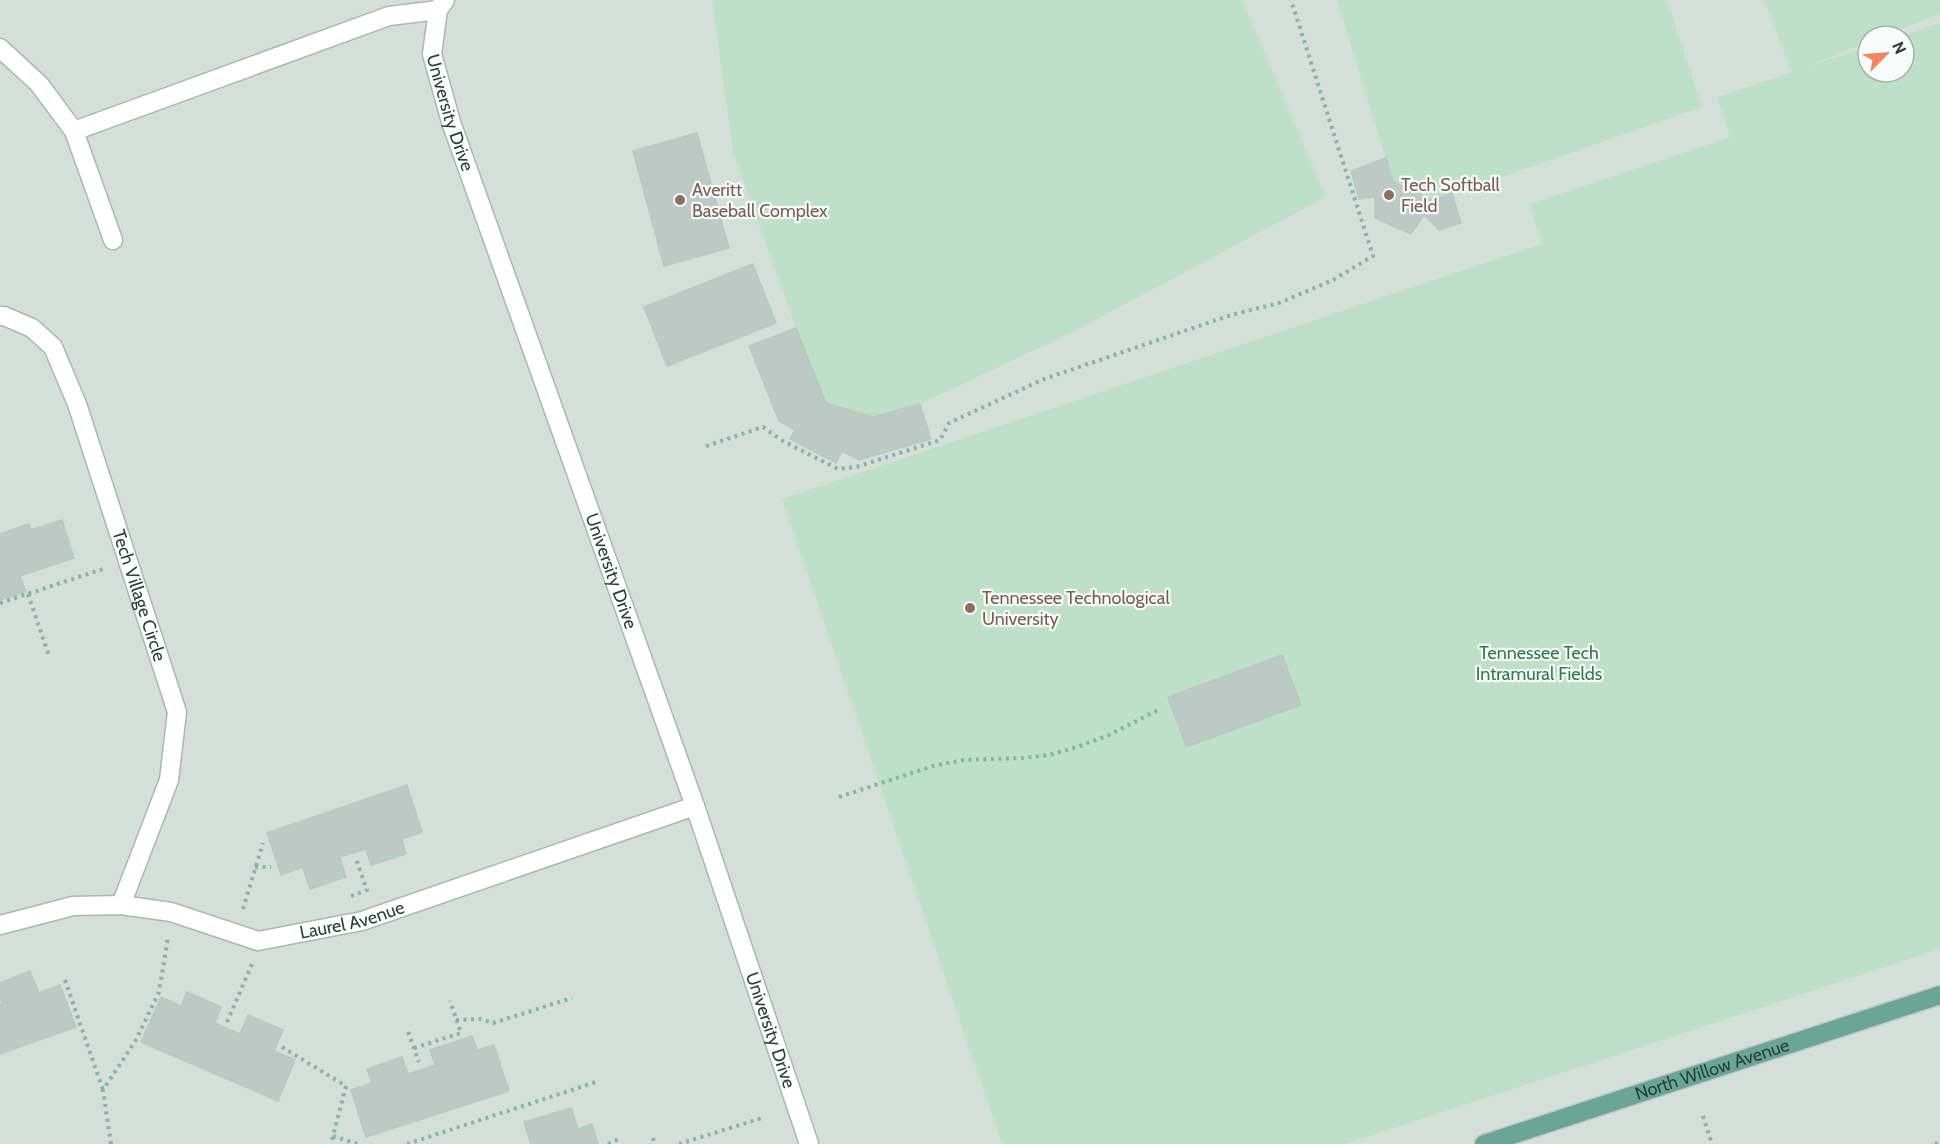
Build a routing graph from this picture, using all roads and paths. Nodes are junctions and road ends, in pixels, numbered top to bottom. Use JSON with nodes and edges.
{"nodes":[{"id":1,"x":1291,"y":0,"type":"edge"},
{"id":2,"x":441,"y":5,"type":"edge"},
{"id":3,"x":0,"y":48,"type":"edge"},
{"id":4,"x":74,"y":131,"type":"junction"},
{"id":5,"x":113,"y":240,"type":"dead end"},
{"id":6,"x":0,"y":316,"type":"edge"},
{"id":7,"x":706,"y":446,"type":"dead end"},
{"id":8,"x":110,"y":567,"type":"dead end"},
{"id":9,"x":28,"y":594,"type":"junction"},
{"id":10,"x":0,"y":603,"type":"edge"},
{"id":11,"x":49,"y":656,"type":"dead end"},
{"id":12,"x":1158,"y":710,"type":"dead end"},
{"id":13,"x":839,"y":797,"type":"dead end"},
{"id":14,"x":694,"y":806,"type":"junction"},
{"id":15,"x":263,"y":843,"type":"dead end"},
{"id":16,"x":356,"y":859,"type":"dead end"},
{"id":17,"x":255,"y":867,"type":"junction"},
{"id":18,"x":271,"y":867,"type":"dead end"},
{"id":19,"x":347,"y":897,"type":"dead end"},
{"id":20,"x":121,"y":905,"type":"junction"},
{"id":21,"x":250,"y":914,"type":"dead end"},
{"id":22,"x":0,"y":925,"type":"edge"},
{"id":23,"x":168,"y":937,"type":"dead end"},
{"id":24,"x":253,"y":960,"type":"dead end"},
{"id":25,"x":65,"y":980,"type":"dead end"},
{"id":26,"x":1940,"y":995,"type":"edge"},
{"id":27,"x":572,"y":998,"type":"dead end"},
{"id":28,"x":450,"y":1001,"type":"dead end"},
{"id":29,"x":456,"y":1020,"type":"junction"},
{"id":30,"x":227,"y":1022,"type":"dead end"},
{"id":31,"x":408,"y":1032,"type":"dead end"},
{"id":32,"x":282,"y":1047,"type":"dead end"},
{"id":33,"x":414,"y":1048,"type":"junction"},
{"id":34,"x":419,"y":1062,"type":"dead end"},
{"id":35,"x":599,"y":1081,"type":"dead end"},
{"id":36,"x":103,"y":1090,"type":"junction"},
{"id":37,"x":1703,"y":1116,"type":"dead end"},
{"id":38,"x":762,"y":1118,"type":"dead end"},
{"id":39,"x":333,"y":1136,"type":"junction"},
{"id":40,"x":652,"y":1138,"type":"dead end"},
{"id":41,"x":619,"y":1139,"type":"dead end"},
{"id":42,"x":1940,"y":1142,"type":"edge"},
{"id":43,"x":111,"y":1144,"type":"edge"},
{"id":44,"x":331,"y":1144,"type":"edge"},
{"id":45,"x":358,"y":1144,"type":"edge"},
{"id":46,"x":407,"y":1144,"type":"edge"},
{"id":47,"x":608,"y":1144,"type":"edge"},
{"id":48,"x":654,"y":1144,"type":"edge"},
{"id":49,"x":679,"y":1144,"type":"edge"},
{"id":50,"x":809,"y":1144,"type":"edge"},
{"id":51,"x":1484,"y":1144,"type":"edge"},
{"id":52,"x":1712,"y":1144,"type":"edge"},
{"id":53,"x":1935,"y":1144,"type":"edge"}],
"edges":[{"from":1,"to":7,"type":"path"},
{"from":2,"to":4,"type":"street"},
{"from":2,"to":14,"type":"street","name":"University Drive"},
{"from":3,"to":4,"type":"street"},
{"from":4,"to":5,"type":"street"},
{"from":6,"to":20,"type":"street","name":"Tech Village Circle"},
{"from":8,"to":9,"type":"path"},
{"from":9,"to":10,"type":"path"},
{"from":9,"to":11,"type":"path"},
{"from":12,"to":13,"type":"path"},
{"from":14,"to":20,"type":"street","name":"Laurel Avenue"},
{"from":14,"to":50,"type":"street","name":"University Drive"},
{"from":15,"to":17,"type":"path"},
{"from":16,"to":19,"type":"path"},
{"from":17,"to":18,"type":"path"},
{"from":17,"to":21,"type":"path"},
{"from":20,"to":22,"type":"street","name":"Laurel Avenue"},
{"from":23,"to":36,"type":"path"},
{"from":24,"to":30,"type":"path"},
{"from":25,"to":36,"type":"path"},
{"from":26,"to":51,"type":"main road","name":"North Willow Avenue"},
{"from":27,"to":29,"type":"path"},
{"from":28,"to":29,"type":"path"},
{"from":29,"to":33,"type":"path"},
{"from":31,"to":33,"type":"path"},
{"from":32,"to":39,"type":"path"},
{"from":33,"to":34,"type":"path"},
{"from":35,"to":46,"type":"path"},
{"from":36,"to":43,"type":"path"},
{"from":37,"to":52,"type":"path"},
{"from":38,"to":49,"type":"path"},
{"from":39,"to":44,"type":"path"},
{"from":39,"to":45,"type":"path"},
{"from":40,"to":48,"type":"path"},
{"from":41,"to":47,"type":"path"},
{"from":42,"to":53,"type":"path"}]}
